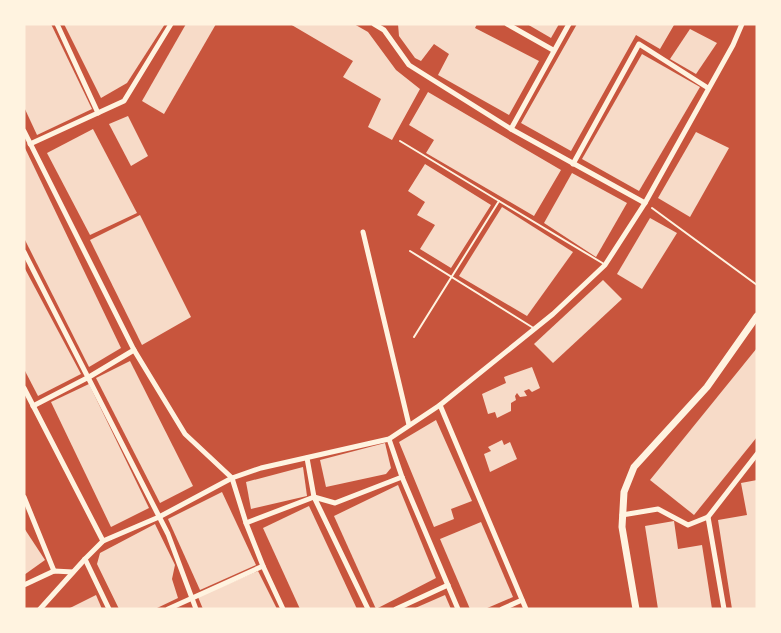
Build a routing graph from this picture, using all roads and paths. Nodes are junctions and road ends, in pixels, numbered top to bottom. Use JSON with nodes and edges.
{"nodes":[{"id":1,"x":57,"y":24,"type":"edge"},
{"id":2,"x":171,"y":24,"type":"edge"},
{"id":3,"x":375,"y":24,"type":"edge"},
{"id":4,"x":507,"y":24,"type":"edge"},
{"id":5,"x":568,"y":24,"type":"edge"},
{"id":6,"x":742,"y":24,"type":"edge"},
{"id":7,"x":386,"y":27,"type":"edge"},
{"id":8,"x":553,"y":50,"type":"junction"},
{"id":9,"x":708,"y":88,"type":"junction"},
{"id":10,"x":98,"y":113,"type":"junction"},
{"id":11,"x":512,"y":129,"type":"junction"},
{"id":12,"x":24,"y":131,"type":"edge"},
{"id":13,"x":399,"y":141,"type":"dead end"},
{"id":14,"x":30,"y":144,"type":"junction"},
{"id":15,"x":573,"y":164,"type":"junction"},
{"id":16,"x":499,"y":201,"type":"junction"},
{"id":17,"x":645,"y":203,"type":"junction"},
{"id":18,"x":363,"y":232,"type":"dead end"},
{"id":19,"x":410,"y":251,"type":"dead end"},
{"id":20,"x":24,"y":252,"type":"edge"},
{"id":21,"x":605,"y":265,"type":"junction"},
{"id":22,"x":452,"y":277,"type":"junction"},
{"id":23,"x":757,"y":285,"type":"edge"},
{"id":24,"x":757,"y":316,"type":"edge"},
{"id":25,"x":535,"y":329,"type":"junction"},
{"id":26,"x":414,"y":337,"type":"dead end"},
{"id":27,"x":134,"y":350,"type":"junction"},
{"id":28,"x":89,"y":377,"type":"junction"},
{"id":29,"x":24,"y":388,"type":"edge"},
{"id":30,"x":440,"y":405,"type":"junction"},
{"id":31,"x":33,"y":406,"type":"junction"},
{"id":32,"x":409,"y":425,"type":"junction"},
{"id":33,"x":389,"y":439,"type":"junction"},
{"id":34,"x":757,"y":454,"type":"edge"},
{"id":35,"x":307,"y":458,"type":"junction"},
{"id":36,"x":402,"y":477,"type":"junction"},
{"id":37,"x":232,"y":478,"type":"junction"},
{"id":38,"x":24,"y":497,"type":"edge"},
{"id":39,"x":315,"y":497,"type":"junction"},
{"id":40,"x":622,"y":515,"type":"junction"},
{"id":41,"x":159,"y":517,"type":"junction"},
{"id":42,"x":708,"y":517,"type":"junction"},
{"id":43,"x":246,"y":523,"type":"junction"},
{"id":44,"x":103,"y":542,"type":"junction"},
{"id":45,"x":85,"y":559,"type":"junction"},
{"id":46,"x":263,"y":566,"type":"junction"},
{"id":47,"x":54,"y":571,"type":"junction"},
{"id":48,"x":73,"y":572,"type":"junction"},
{"id":49,"x":24,"y":585,"type":"edge"},
{"id":50,"x":448,"y":585,"type":"junction"},
{"id":51,"x":192,"y":598,"type":"junction"},
{"id":52,"x":522,"y":600,"type":"junction"},
{"id":53,"x":40,"y":609,"type":"edge"},
{"id":54,"x":109,"y":609,"type":"edge"},
{"id":55,"x":168,"y":609,"type":"edge"},
{"id":56,"x":196,"y":609,"type":"edge"},
{"id":57,"x":283,"y":609,"type":"edge"},
{"id":58,"x":368,"y":609,"type":"edge"},
{"id":59,"x":396,"y":609,"type":"edge"},
{"id":60,"x":458,"y":609,"type":"edge"},
{"id":61,"x":502,"y":609,"type":"edge"},
{"id":62,"x":526,"y":609,"type":"edge"},
{"id":63,"x":636,"y":609,"type":"edge"},
{"id":64,"x":724,"y":609,"type":"edge"}],
"edges":[{"from":1,"to":10,"type":"street"},
{"from":2,"to":10,"type":"street"},
{"from":3,"to":7,"type":"street"},
{"from":4,"to":8,"type":"street"},
{"from":5,"to":8,"type":"street"},
{"from":6,"to":9,"type":"street"},
{"from":7,"to":11,"type":"street"},
{"from":8,"to":11,"type":"street"},
{"from":9,"to":15,"type":"street"},
{"from":9,"to":17,"type":"street"},
{"from":10,"to":14,"type":"street"},
{"from":11,"to":15,"type":"street"},
{"from":12,"to":14,"type":"street"},
{"from":13,"to":16,"type":"lane"},
{"from":14,"to":27,"type":"street"},
{"from":15,"to":17,"type":"street"},
{"from":16,"to":21,"type":"lane"},
{"from":16,"to":22,"type":"lane"},
{"from":17,"to":21,"type":"street"},
{"from":17,"to":23,"type":"path"},
{"from":18,"to":32,"type":"street"},
{"from":19,"to":22,"type":"lane"},
{"from":20,"to":28,"type":"street"},
{"from":21,"to":25,"type":"street"},
{"from":22,"to":25,"type":"lane"},
{"from":22,"to":26,"type":"lane"},
{"from":24,"to":40,"type":"street"},
{"from":25,"to":30,"type":"street"},
{"from":27,"to":28,"type":"street"},
{"from":27,"to":37,"type":"street"},
{"from":28,"to":31,"type":"street"},
{"from":28,"to":41,"type":"street"},
{"from":29,"to":31,"type":"street"},
{"from":30,"to":32,"type":"street"},
{"from":30,"to":52,"type":"street"},
{"from":31,"to":44,"type":"street"},
{"from":32,"to":33,"type":"street"},
{"from":33,"to":35,"type":"street"},
{"from":33,"to":36,"type":"street"},
{"from":34,"to":42,"type":"street"},
{"from":35,"to":37,"type":"street"},
{"from":35,"to":39,"type":"street"},
{"from":36,"to":39,"type":"street"},
{"from":36,"to":50,"type":"street"},
{"from":37,"to":41,"type":"street"},
{"from":37,"to":43,"type":"street"},
{"from":38,"to":47,"type":"street"},
{"from":39,"to":43,"type":"street"},
{"from":39,"to":58,"type":"street"},
{"from":40,"to":42,"type":"street"},
{"from":40,"to":63,"type":"street"},
{"from":41,"to":44,"type":"street"},
{"from":41,"to":51,"type":"street"},
{"from":42,"to":64,"type":"street"},
{"from":43,"to":46,"type":"street"},
{"from":44,"to":45,"type":"street"},
{"from":45,"to":48,"type":"street"},
{"from":45,"to":54,"type":"street"},
{"from":46,"to":51,"type":"street"},
{"from":46,"to":57,"type":"street"},
{"from":47,"to":48,"type":"street"},
{"from":47,"to":49,"type":"street"},
{"from":48,"to":53,"type":"street"},
{"from":50,"to":59,"type":"street"},
{"from":50,"to":60,"type":"street"},
{"from":51,"to":55,"type":"street"},
{"from":51,"to":56,"type":"street"},
{"from":52,"to":61,"type":"street"},
{"from":52,"to":62,"type":"street"}]}
